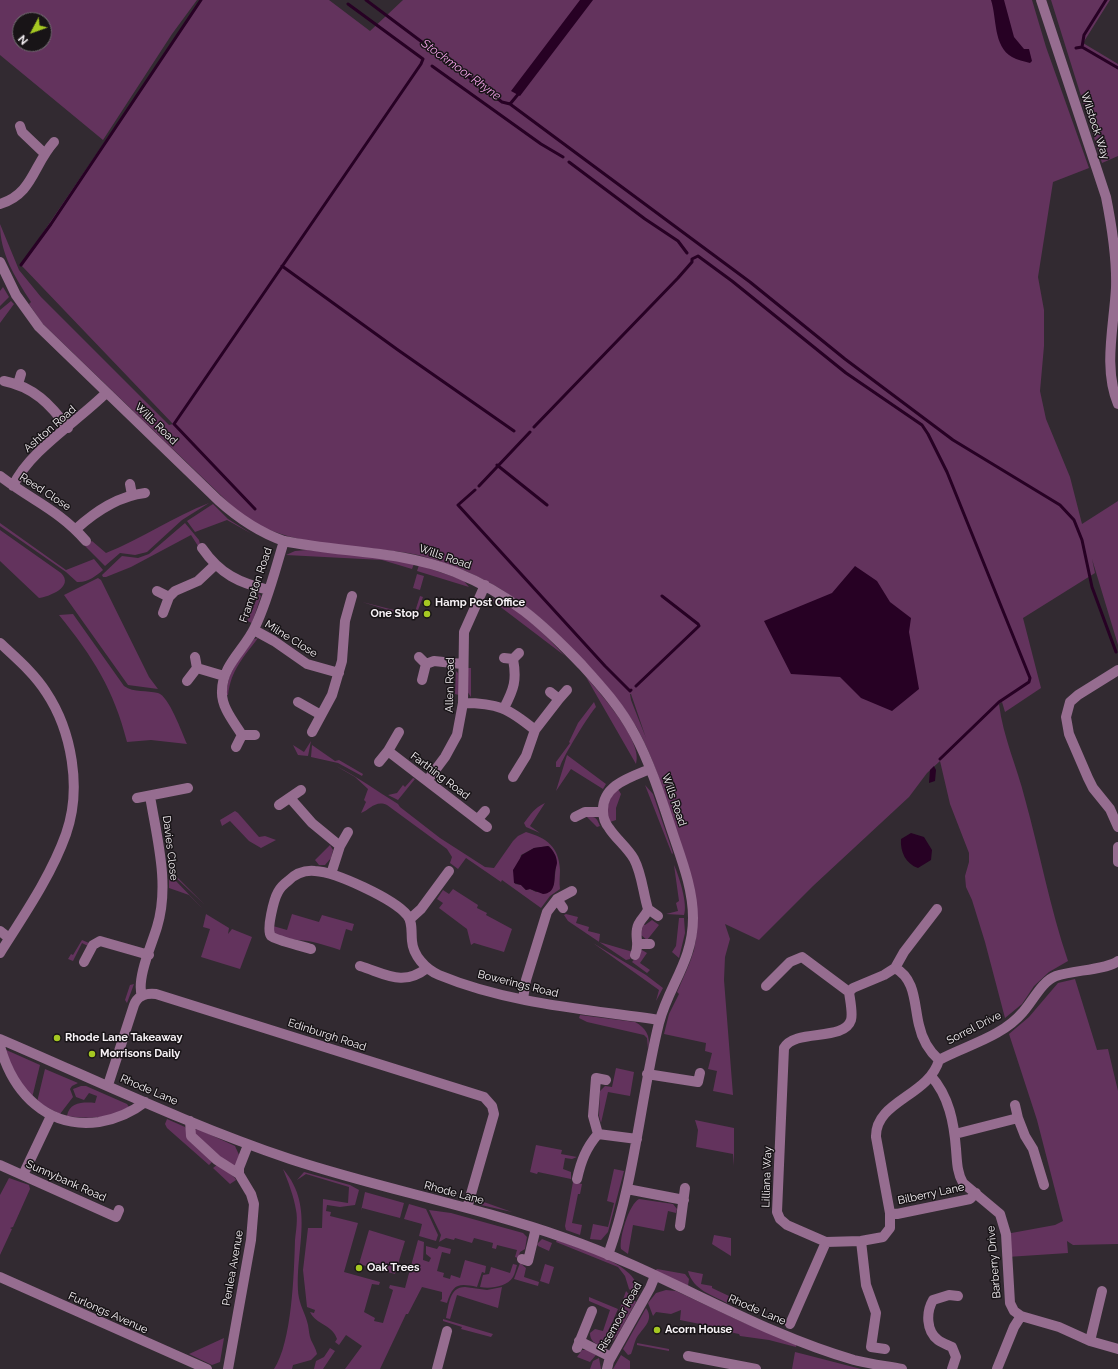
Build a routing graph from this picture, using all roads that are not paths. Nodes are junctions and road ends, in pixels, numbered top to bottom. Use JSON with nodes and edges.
{"nodes":[{"id":1,"x":1041,"y":0,"type":"edge"},
{"id":2,"x":19,"y":131,"type":"dead end"},
{"id":3,"x":54,"y":142,"type":"dead end"},
{"id":4,"x":44,"y":153,"type":"junction"},
{"id":5,"x":0,"y":204,"type":"edge"},
{"id":6,"x":0,"y":262,"type":"edge"},
{"id":7,"x":1116,"y":309,"type":"edge"},
{"id":8,"x":4,"y":381,"type":"dead end"},
{"id":9,"x":106,"y":393,"type":"junction"},
{"id":10,"x":1118,"y":404,"type":"edge"},
{"id":11,"x":68,"y":428,"type":"junction"},
{"id":12,"x":0,"y":476,"type":"edge"},
{"id":13,"x":130,"y":484,"type":"dead end"},
{"id":14,"x":13,"y":486,"type":"junction"},
{"id":15,"x":145,"y":493,"type":"dead end"},
{"id":16,"x":132,"y":495,"type":"junction"},
{"id":17,"x":76,"y":529,"type":"junction"},
{"id":18,"x":284,"y":540,"type":"junction"},
{"id":19,"x":86,"y":541,"type":"dead end"},
{"id":20,"x":202,"y":548,"type":"dead end"},
{"id":21,"x":215,"y":565,"type":"junction"},
{"id":22,"x":485,"y":585,"type":"junction"},
{"id":23,"x":269,"y":590,"type":"junction"},
{"id":24,"x":157,"y":591,"type":"dead end"},
{"id":25,"x":352,"y":596,"type":"dead end"},
{"id":26,"x":169,"y":597,"type":"junction"},
{"id":27,"x":163,"y":613,"type":"dead end"},
{"id":28,"x":254,"y":630,"type":"junction"},
{"id":29,"x":0,"y":644,"type":"edge"},
{"id":30,"x":512,"y":657,"type":"dead end"},
{"id":31,"x":195,"y":658,"type":"dead end"},
{"id":32,"x":462,"y":664,"type":"junction"},
{"id":33,"x":197,"y":668,"type":"junction"},
{"id":34,"x":1118,"y":670,"type":"edge"},
{"id":35,"x":339,"y":673,"type":"junction"},
{"id":36,"x":224,"y":676,"type":"junction"},
{"id":37,"x":422,"y":680,"type":"dead end"},
{"id":38,"x":187,"y":681,"type":"dead end"},
{"id":39,"x":567,"y":690,"type":"dead end"},
{"id":40,"x":550,"y":692,"type":"dead end"},
{"id":41,"x":559,"y":699,"type":"junction"},
{"id":42,"x":298,"y":702,"type":"dead end"},
{"id":43,"x":463,"y":703,"type":"junction"},
{"id":44,"x":504,"y":708,"type":"junction"},
{"id":45,"x":321,"y":716,"type":"junction"},
{"id":46,"x":535,"y":730,"type":"junction"},
{"id":47,"x":312,"y":732,"type":"dead end"},
{"id":48,"x":399,"y":732,"type":"dead end"},
{"id":49,"x":242,"y":735,"type":"junction"},
{"id":50,"x":255,"y":735,"type":"dead end"},
{"id":51,"x":236,"y":747,"type":"dead end"},
{"id":52,"x":388,"y":751,"type":"junction"},
{"id":53,"x":379,"y":762,"type":"dead end"},
{"id":54,"x":650,"y":769,"type":"junction"},
{"id":55,"x":513,"y":777,"type":"dead end"},
{"id":56,"x":427,"y":781,"type":"junction"},
{"id":57,"x":188,"y":788,"type":"dead end"},
{"id":58,"x":300,"y":790,"type":"dead end"},
{"id":59,"x":150,"y":796,"type":"junction"},
{"id":60,"x":137,"y":798,"type":"dead end"},
{"id":61,"x":290,"y":798,"type":"junction"},
{"id":62,"x":279,"y":805,"type":"dead end"},
{"id":63,"x":485,"y":811,"type":"dead end"},
{"id":64,"x":603,"y":812,"type":"junction"},
{"id":65,"x":575,"y":817,"type":"dead end"},
{"id":66,"x":478,"y":819,"type":"junction"},
{"id":67,"x":487,"y":827,"type":"dead end"},
{"id":68,"x":1118,"y":827,"type":"edge"},
{"id":69,"x":348,"y":832,"type":"dead end"},
{"id":70,"x":340,"y":846,"type":"junction"},
{"id":71,"x":1118,"y":847,"type":"edge"},
{"id":72,"x":1118,"y":862,"type":"edge"},
{"id":73,"x":449,"y":871,"type":"dead end"},
{"id":74,"x":331,"y":874,"type":"junction"},
{"id":75,"x":572,"y":892,"type":"dead end"},
{"id":76,"x":648,"y":909,"type":"junction"},
{"id":77,"x":937,"y":909,"type":"dead end"},
{"id":78,"x":658,"y":916,"type":"dead end"},
{"id":79,"x":410,"y":919,"type":"junction"},
{"id":80,"x":0,"y":931,"type":"edge"},
{"id":81,"x":9,"y":938,"type":"junction"},
{"id":82,"x":638,"y":944,"type":"junction"},
{"id":83,"x":650,"y":944,"type":"dead end"},
{"id":84,"x":311,"y":949,"type":"dead end"},
{"id":85,"x":0,"y":952,"type":"edge"},
{"id":86,"x":149,"y":955,"type":"junction"},
{"id":87,"x":635,"y":955,"type":"dead end"},
{"id":88,"x":1118,"y":961,"type":"edge"},
{"id":89,"x":84,"y":962,"type":"dead end"},
{"id":90,"x":360,"y":966,"type":"dead end"},
{"id":91,"x":427,"y":968,"type":"junction"},
{"id":92,"x":895,"y":968,"type":"junction"},
{"id":93,"x":766,"y":986,"type":"dead end"},
{"id":94,"x":849,"y":992,"type":"junction"},
{"id":95,"x":142,"y":996,"type":"junction"},
{"id":96,"x":523,"y":999,"type":"junction"},
{"id":97,"x":660,"y":1020,"type":"junction"},
{"id":98,"x":0,"y":1042,"type":"edge"},
{"id":99,"x":939,"y":1060,"type":"junction"},
{"id":100,"x":700,"y":1073,"type":"dead end"},
{"id":101,"x":647,"y":1074,"type":"junction"},
{"id":102,"x":931,"y":1076,"type":"junction"},
{"id":103,"x":606,"y":1080,"type":"dead end"},
{"id":104,"x":108,"y":1085,"type":"junction"},
{"id":105,"x":145,"y":1102,"type":"junction"},
{"id":106,"x":1015,"y":1105,"type":"dead end"},
{"id":107,"x":51,"y":1116,"type":"junction"},
{"id":108,"x":1018,"y":1118,"type":"junction"},
{"id":109,"x":190,"y":1121,"type":"junction"},
{"id":110,"x":598,"y":1134,"type":"junction"},
{"id":111,"x":955,"y":1134,"type":"junction"},
{"id":112,"x":637,"y":1139,"type":"junction"},
{"id":113,"x":248,"y":1145,"type":"junction"},
{"id":114,"x":0,"y":1165,"type":"edge"},
{"id":115,"x":239,"y":1174,"type":"junction"},
{"id":116,"x":23,"y":1175,"type":"junction"},
{"id":117,"x":577,"y":1179,"type":"dead end"},
{"id":118,"x":1044,"y":1185,"type":"dead end"},
{"id":119,"x":686,"y":1188,"type":"dead end"},
{"id":120,"x":627,"y":1189,"type":"junction"},
{"id":121,"x":976,"y":1193,"type":"junction"},
{"id":122,"x":684,"y":1200,"type":"junction"},
{"id":123,"x":467,"y":1208,"type":"junction"},
{"id":124,"x":119,"y":1210,"type":"dead end"},
{"id":125,"x":890,"y":1213,"type":"junction"},
{"id":126,"x":680,"y":1226,"type":"dead end"},
{"id":127,"x":536,"y":1228,"type":"junction"},
{"id":128,"x":861,"y":1241,"type":"junction"},
{"id":129,"x":826,"y":1242,"type":"junction"},
{"id":130,"x":608,"y":1255,"type":"junction"},
{"id":131,"x":522,"y":1259,"type":"dead end"},
{"id":132,"x":0,"y":1276,"type":"edge"},
{"id":133,"x":655,"y":1276,"type":"junction"},
{"id":134,"x":1102,"y":1291,"type":"dead end"},
{"id":135,"x":958,"y":1296,"type":"dead end"},
{"id":136,"x":592,"y":1311,"type":"dead end"},
{"id":137,"x":1021,"y":1316,"type":"junction"},
{"id":138,"x":790,"y":1324,"type":"dead end"},
{"id":139,"x":448,"y":1331,"type":"dead end"},
{"id":140,"x":1090,"y":1341,"type":"junction"},
{"id":141,"x":885,"y":1349,"type":"dead end"},
{"id":142,"x":1118,"y":1349,"type":"edge"},
{"id":143,"x":688,"y":1356,"type":"dead end"},
{"id":144,"x":611,"y":1357,"type":"junction"},
{"id":145,"x":743,"y":1368,"type":"edge"},
{"id":146,"x":207,"y":1369,"type":"edge"},
{"id":147,"x":228,"y":1369,"type":"edge"},
{"id":148,"x":439,"y":1369,"type":"edge"},
{"id":149,"x":607,"y":1369,"type":"edge"},
{"id":150,"x":756,"y":1369,"type":"edge"},
{"id":151,"x":902,"y":1369,"type":"edge"},
{"id":152,"x":952,"y":1369,"type":"edge"},
{"id":153,"x":997,"y":1369,"type":"edge"}],
"edges":[{"from":1,"to":7,"type":"street","name":"Wilstock Way"},
{"from":2,"to":4,"type":"street"},
{"from":3,"to":4,"type":"street"},
{"from":4,"to":5,"type":"street"},
{"from":6,"to":9,"type":"street","name":"Wills Road"},
{"from":7,"to":10,"type":"street","name":"Wilstock Way"},
{"from":8,"to":11,"type":"street"},
{"from":9,"to":11,"type":"street","name":"Ashton Road"},
{"from":9,"to":18,"type":"street","name":"Wills Road"},
{"from":11,"to":14,"type":"street","name":"Ashton Road"},
{"from":12,"to":14,"type":"street","name":"Reed Close"},
{"from":13,"to":16,"type":"street"},
{"from":14,"to":17,"type":"street","name":"Reed Close"},
{"from":15,"to":16,"type":"street"},
{"from":16,"to":17,"type":"street"},
{"from":17,"to":19,"type":"street","name":"Reed Close"},
{"from":18,"to":22,"type":"street","name":"Wills Road"},
{"from":18,"to":23,"type":"street","name":"Frampton Road"},
{"from":20,"to":21,"type":"street"},
{"from":21,"to":23,"type":"street"},
{"from":21,"to":26,"type":"street"},
{"from":22,"to":32,"type":"street","name":"Allen Road"},
{"from":22,"to":54,"type":"street","name":"Wills Road"},
{"from":23,"to":28,"type":"street","name":"Frampton Road"},
{"from":24,"to":26,"type":"street"},
{"from":25,"to":35,"type":"street"},
{"from":26,"to":27,"type":"street"},
{"from":28,"to":35,"type":"street","name":"Milne Close"},
{"from":28,"to":36,"type":"street","name":"Frampton Road"},
{"from":29,"to":81,"type":"street"},
{"from":30,"to":44,"type":"street"},
{"from":31,"to":33,"type":"street"},
{"from":32,"to":37,"type":"street"},
{"from":32,"to":43,"type":"street","name":"Allen Road"},
{"from":33,"to":36,"type":"street"},
{"from":33,"to":38,"type":"street"},
{"from":34,"to":68,"type":"street"},
{"from":35,"to":45,"type":"street"},
{"from":36,"to":49,"type":"street","name":"Frampton Road"},
{"from":39,"to":41,"type":"street"},
{"from":40,"to":41,"type":"street"},
{"from":41,"to":46,"type":"street"},
{"from":42,"to":45,"type":"street"},
{"from":43,"to":44,"type":"street"},
{"from":43,"to":56,"type":"street","name":"Allen Road"},
{"from":44,"to":46,"type":"street"},
{"from":45,"to":47,"type":"street"},
{"from":46,"to":55,"type":"street"},
{"from":48,"to":52,"type":"street"},
{"from":49,"to":50,"type":"street"},
{"from":49,"to":51,"type":"street"},
{"from":52,"to":53,"type":"street"},
{"from":52,"to":56,"type":"street","name":"Farthing Road"},
{"from":54,"to":64,"type":"street"},
{"from":54,"to":97,"type":"street","name":"Wills Road"},
{"from":56,"to":66,"type":"street","name":"Farthing Road"},
{"from":57,"to":59,"type":"street"},
{"from":58,"to":61,"type":"street"},
{"from":59,"to":60,"type":"street"},
{"from":59,"to":86,"type":"street","name":"Davies Close"},
{"from":61,"to":62,"type":"street"},
{"from":61,"to":70,"type":"street"},
{"from":63,"to":66,"type":"street"},
{"from":64,"to":65,"type":"street"},
{"from":64,"to":76,"type":"street"},
{"from":66,"to":67,"type":"street","name":"Farthing Road"},
{"from":69,"to":70,"type":"street"},
{"from":70,"to":74,"type":"street"},
{"from":71,"to":72,"type":"street"},
{"from":73,"to":79,"type":"street"},
{"from":74,"to":79,"type":"street"},
{"from":74,"to":84,"type":"street"},
{"from":75,"to":96,"type":"street"},
{"from":76,"to":78,"type":"street"},
{"from":76,"to":82,"type":"street"},
{"from":77,"to":92,"type":"street"},
{"from":79,"to":91,"type":"street","name":"Bowerings Road"},
{"from":80,"to":81,"type":"street"},
{"from":81,"to":85,"type":"street"},
{"from":82,"to":83,"type":"street"},
{"from":82,"to":87,"type":"street"},
{"from":86,"to":89,"type":"street"},
{"from":86,"to":95,"type":"street","name":"Davies Close"},
{"from":88,"to":99,"type":"street","name":"Sorrel Drive"},
{"from":90,"to":91,"type":"street"},
{"from":91,"to":96,"type":"street","name":"Bowerings Road"},
{"from":92,"to":94,"type":"street"},
{"from":92,"to":99,"type":"street"},
{"from":93,"to":94,"type":"street"},
{"from":94,"to":129,"type":"street","name":"Lilliana Way"},
{"from":95,"to":104,"type":"street"},
{"from":95,"to":123,"type":"street","name":"Edinburgh Road"},
{"from":96,"to":97,"type":"street","name":"Bowerings Road"},
{"from":97,"to":101,"type":"street"},
{"from":98,"to":104,"type":"street","name":"Rhode Lane"},
{"from":98,"to":107,"type":"street"},
{"from":99,"to":102,"type":"street","name":"Lilliana Way"},
{"from":100,"to":101,"type":"street"},
{"from":101,"to":112,"type":"street"},
{"from":102,"to":111,"type":"street","name":"Barberry Drive"},
{"from":102,"to":125,"type":"street","name":"Lilliana Way"},
{"from":103,"to":110,"type":"street"},
{"from":104,"to":105,"type":"street","name":"Rhode Lane"},
{"from":105,"to":107,"type":"street"},
{"from":105,"to":109,"type":"street","name":"Rhode Lane"},
{"from":106,"to":108,"type":"street"},
{"from":107,"to":116,"type":"street"},
{"from":108,"to":111,"type":"street"},
{"from":108,"to":118,"type":"street"},
{"from":109,"to":113,"type":"street","name":"Rhode Lane"},
{"from":109,"to":115,"type":"street"},
{"from":110,"to":112,"type":"street"},
{"from":110,"to":117,"type":"street"},
{"from":111,"to":121,"type":"street","name":"Barberry Drive"},
{"from":112,"to":120,"type":"street"},
{"from":113,"to":115,"type":"street"},
{"from":113,"to":123,"type":"street","name":"Rhode Lane"},
{"from":114,"to":116,"type":"street","name":"Sunnybank Road"},
{"from":115,"to":147,"type":"street","name":"Penlea Avenue"},
{"from":116,"to":124,"type":"street","name":"Sunnybank Road"},
{"from":119,"to":122,"type":"street"},
{"from":120,"to":122,"type":"street"},
{"from":120,"to":130,"type":"street"},
{"from":121,"to":125,"type":"street","name":"Bilberry Lane"},
{"from":121,"to":137,"type":"street","name":"Barberry Drive"},
{"from":122,"to":126,"type":"street"},
{"from":123,"to":127,"type":"street","name":"Rhode Lane"},
{"from":125,"to":128,"type":"street","name":"Lilliana Way"},
{"from":127,"to":130,"type":"street","name":"Rhode Lane"},
{"from":127,"to":131,"type":"street"},
{"from":128,"to":129,"type":"street","name":"Lilliana Way"},
{"from":128,"to":141,"type":"street"},
{"from":129,"to":138,"type":"street"},
{"from":130,"to":133,"type":"street","name":"Rhode Lane"},
{"from":132,"to":146,"type":"street","name":"Furlongs Avenue"},
{"from":133,"to":144,"type":"street","name":"Risemoor Road"},
{"from":133,"to":151,"type":"street","name":"Rhode Lane"},
{"from":134,"to":140,"type":"street"},
{"from":135,"to":152,"type":"street"},
{"from":136,"to":144,"type":"street"},
{"from":137,"to":140,"type":"street"},
{"from":137,"to":153,"type":"street"},
{"from":139,"to":148,"type":"street"},
{"from":140,"to":142,"type":"street"},
{"from":143,"to":145,"type":"street"},
{"from":144,"to":149,"type":"street","name":"Risemoor Road"},
{"from":145,"to":150,"type":"street"}]}
